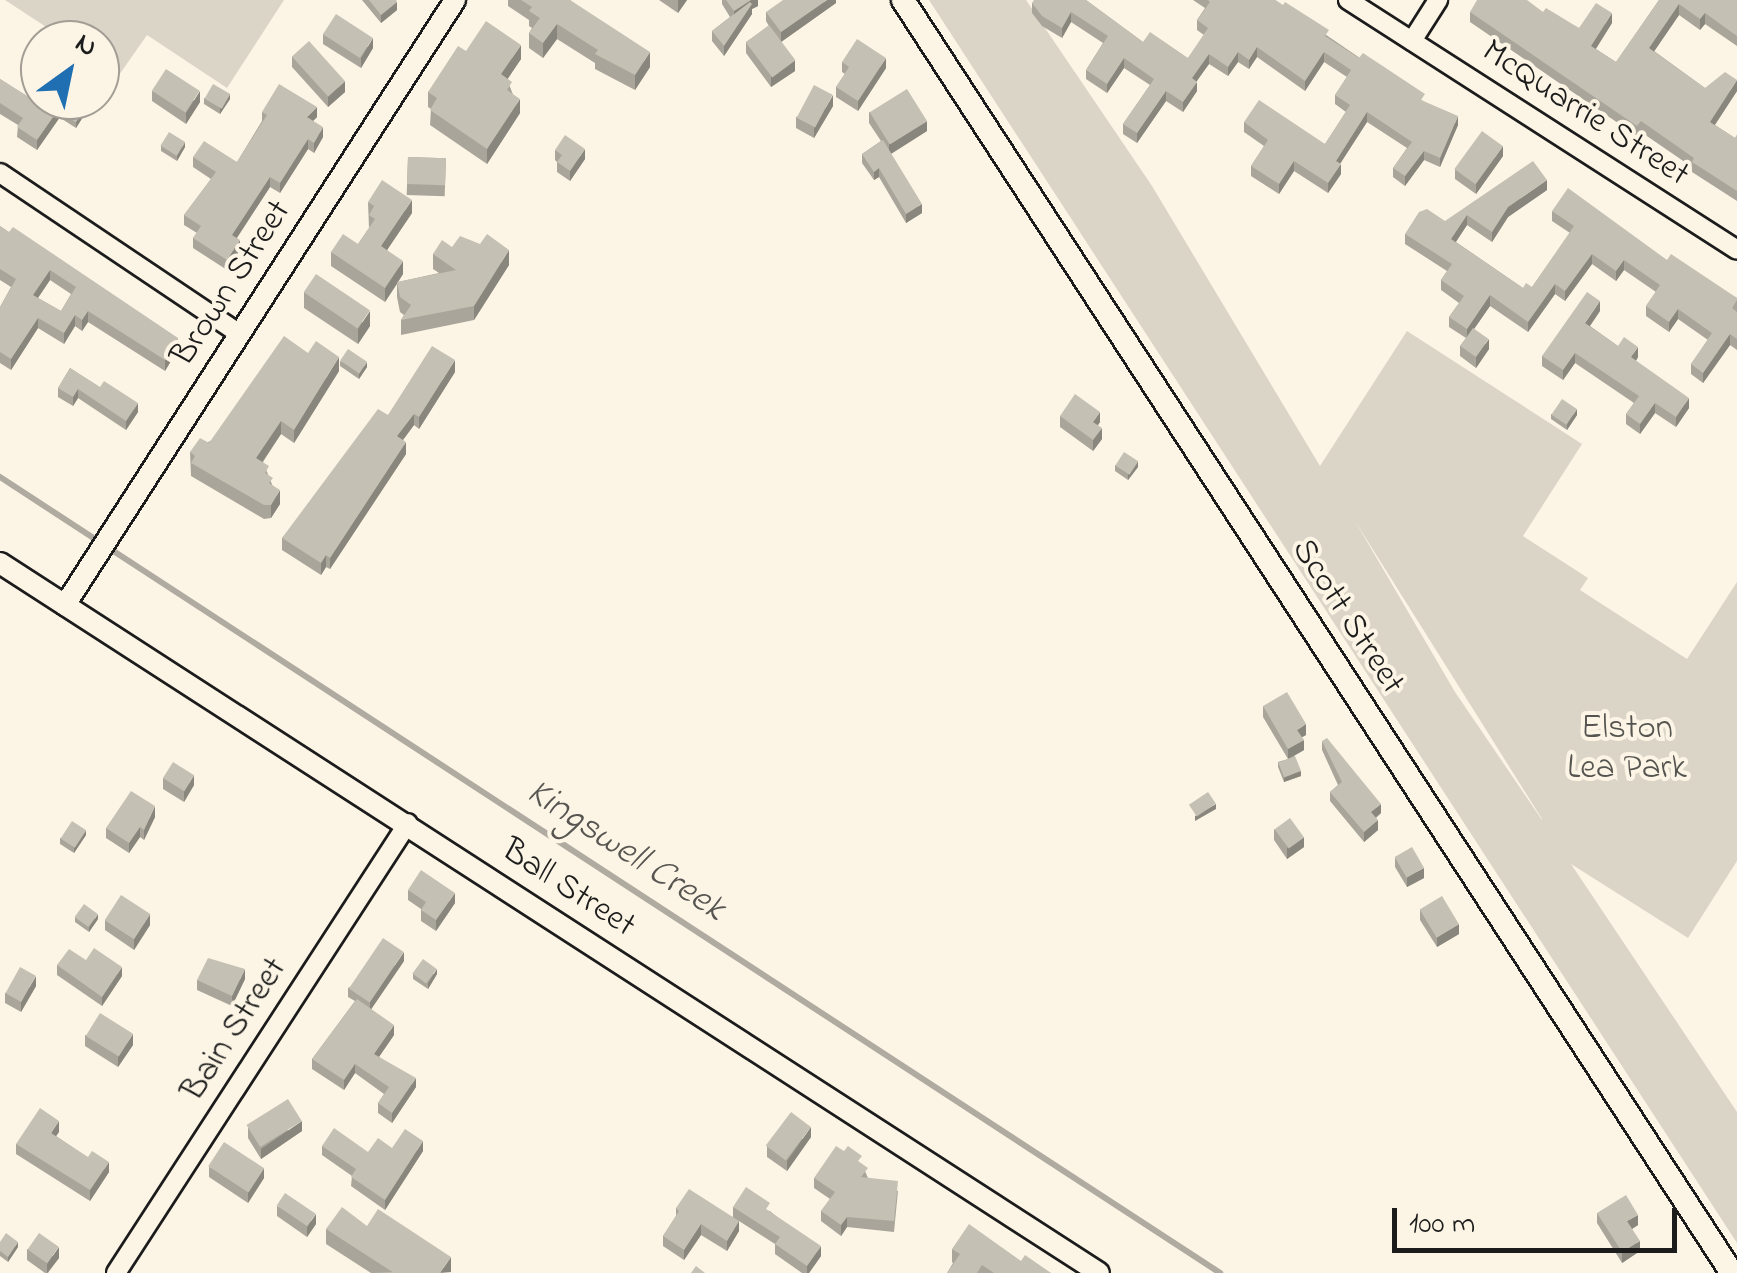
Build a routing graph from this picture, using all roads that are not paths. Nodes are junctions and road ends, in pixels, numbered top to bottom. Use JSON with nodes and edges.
{"nodes":[{"id":1,"x":456,"y":0,"type":"edge"},
{"id":2,"x":903,"y":0,"type":"edge"},
{"id":3,"x":1348,"y":0,"type":"edge"},
{"id":4,"x":1438,"y":0,"type":"edge"},
{"id":5,"x":1412,"y":41,"type":"junction"},
{"id":6,"x":0,"y":173,"type":"edge"},
{"id":7,"x":1737,"y":250,"type":"edge"},
{"id":8,"x":238,"y":333,"type":"junction"},
{"id":9,"x":0,"y":563,"type":"edge"},
{"id":10,"x":64,"y":605,"type":"junction"},
{"id":11,"x":408,"y":823,"type":"junction"},
{"id":12,"x":116,"y":1273,"type":"edge"},
{"id":13,"x":1099,"y":1273,"type":"edge"},
{"id":14,"x":1732,"y":1273,"type":"edge"}],
"edges":[{"from":1,"to":8,"type":"street","name":"Brown Street"},
{"from":2,"to":14,"type":"main road","name":"Scott Street"},
{"from":3,"to":5,"type":"street","name":"McQuarrie Street"},
{"from":4,"to":5,"type":"street"},
{"from":5,"to":7,"type":"street","name":"McQuarrie Street"},
{"from":6,"to":8,"type":"street"},
{"from":8,"to":10,"type":"street","name":"Brown Street"},
{"from":9,"to":10,"type":"street","name":"Ball Street"},
{"from":10,"to":11,"type":"street","name":"Ball Street"},
{"from":11,"to":12,"type":"street","name":"Bain Street"},
{"from":11,"to":13,"type":"street","name":"Ball Street"}]}
